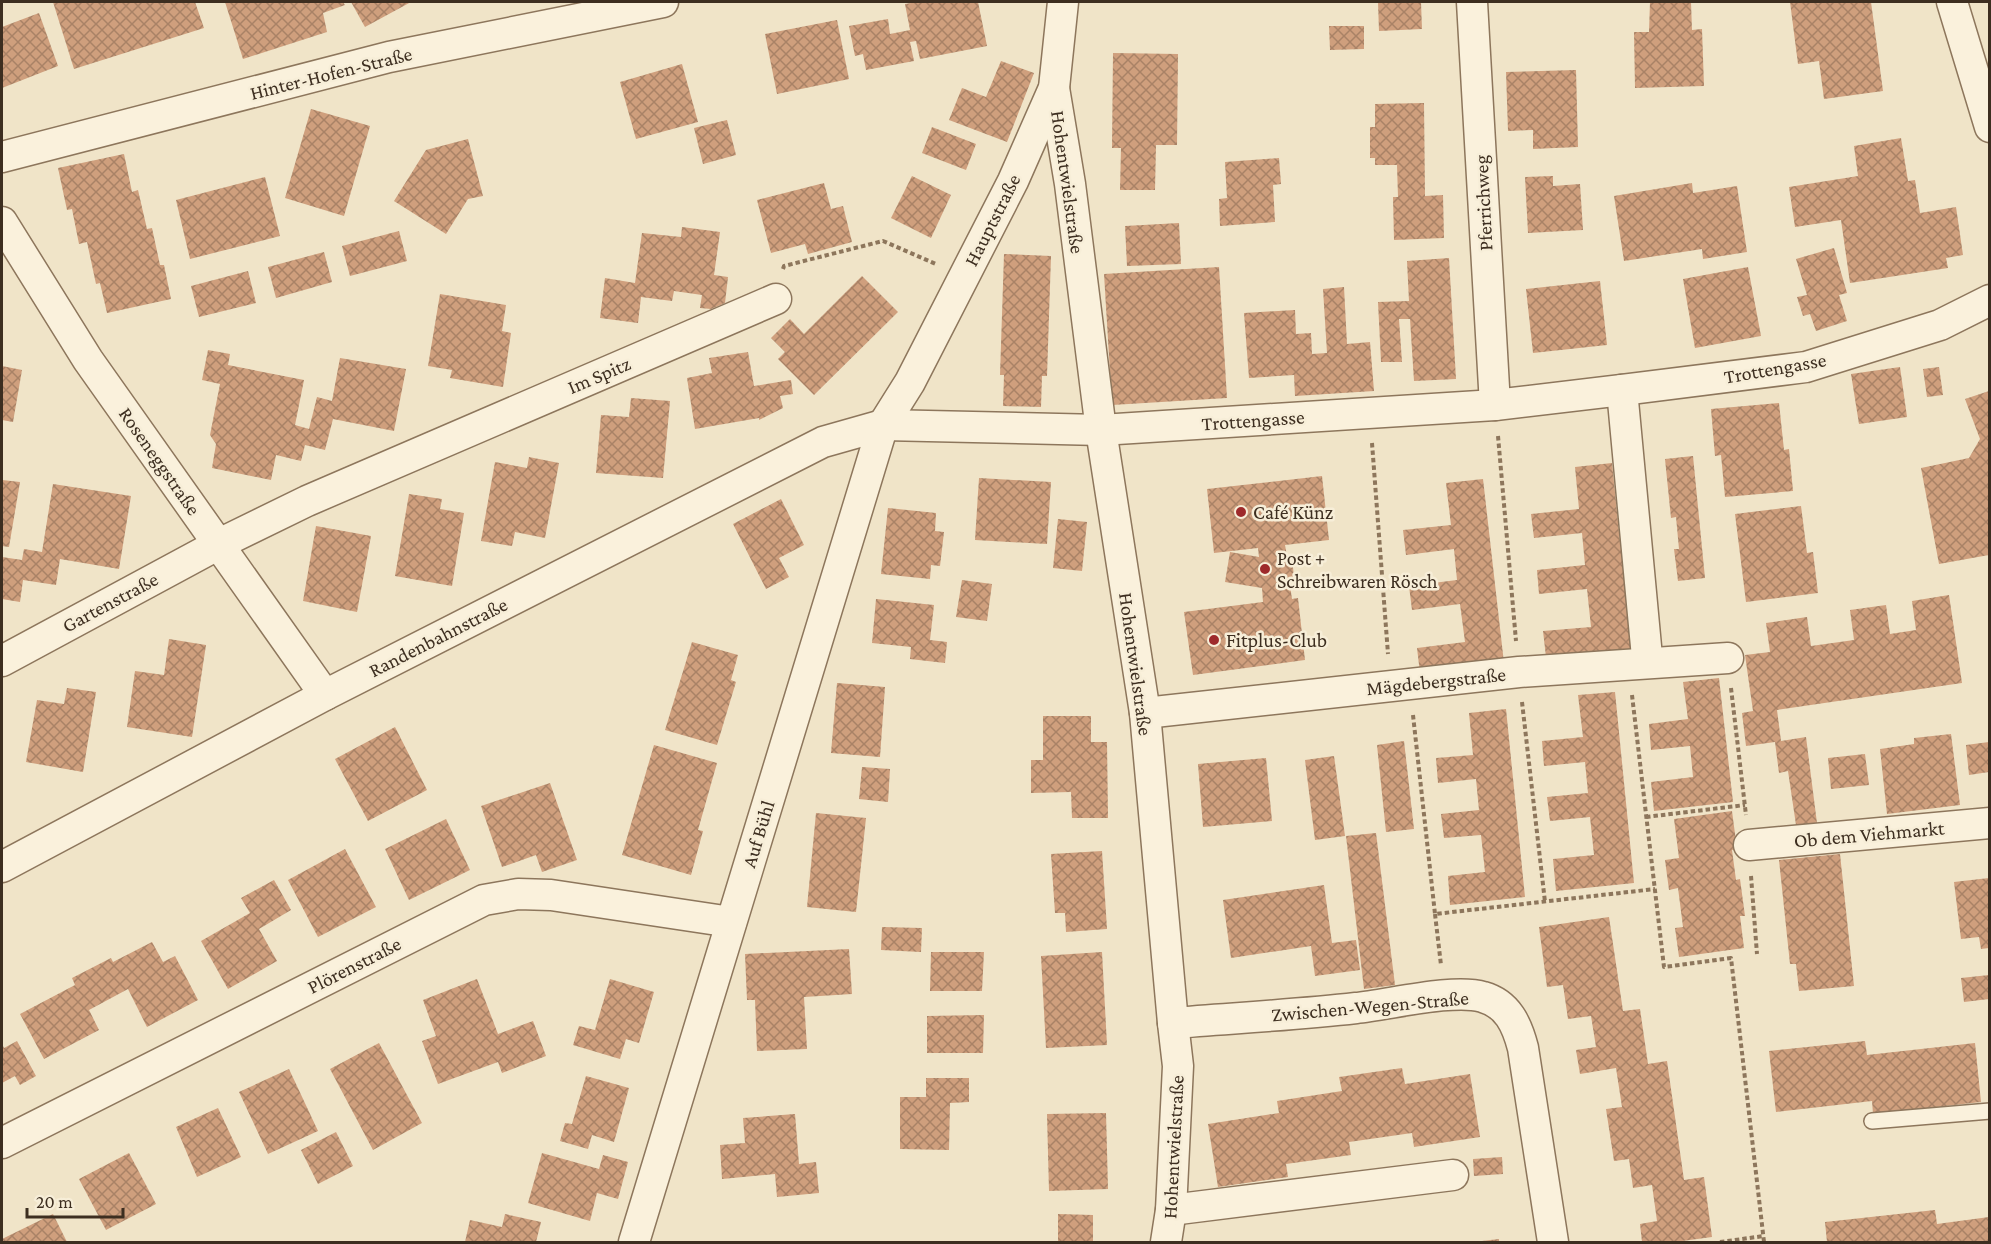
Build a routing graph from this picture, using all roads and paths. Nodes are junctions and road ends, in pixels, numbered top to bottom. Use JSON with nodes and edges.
{"nodes":[{"id":1,"x":663,"y":2,"type":"edge"},
{"id":2,"x":1064,"y":2,"type":"edge"},
{"id":3,"x":1472,"y":2,"type":"edge"},
{"id":4,"x":1952,"y":2,"type":"edge"},
{"id":5,"x":1054,"y":88,"type":"junction"},
{"id":6,"x":1989,"y":128,"type":"edge"},
{"id":7,"x":2,"y":157,"type":"edge"},
{"id":8,"x":2,"y":222,"type":"edge"},
{"id":9,"x":963,"y":276,"type":"junction"},
{"id":10,"x":776,"y":299,"type":"joint"},
{"id":11,"x":1989,"y":300,"type":"edge"},
{"id":12,"x":1622,"y":390,"type":"junction"},
{"id":13,"x":1495,"y":405,"type":"junction"},
{"id":14,"x":1369,"y":413,"type":"junction"},
{"id":15,"x":883,"y":425,"type":"junction"},
{"id":16,"x":1101,"y":430,"type":"junction"},
{"id":17,"x":219,"y":544,"type":"junction"},
{"id":18,"x":1728,"y":658,"type":"joint"},
{"id":19,"x":2,"y":661,"type":"edge"},
{"id":20,"x":1638,"y":661,"type":"junction"},
{"id":21,"x":1519,"y":672,"type":"junction"},
{"id":22,"x":1400,"y":685,"type":"junction"},
{"id":23,"x":325,"y":695,"type":"junction"},
{"id":24,"x":1145,"y":713,"type":"junction"},
{"id":25,"x":1745,"y":805,"type":"junction"},
{"id":26,"x":1646,"y":816,"type":"junction"},
{"id":27,"x":1989,"y":823,"type":"edge"},
{"id":28,"x":1749,"y":845,"type":"junction"},
{"id":29,"x":2,"y":867,"type":"edge"},
{"id":30,"x":1655,"y":889,"type":"junction"},
{"id":31,"x":1545,"y":902,"type":"junction"},
{"id":32,"x":1435,"y":914,"type":"junction"},
{"id":33,"x":731,"y":922,"type":"junction"},
{"id":34,"x":1757,"y":954,"type":"dead end"},
{"id":35,"x":1444,"y":996,"type":"junction"},
{"id":36,"x":1173,"y":1023,"type":"junction"},
{"id":37,"x":1989,"y":1111,"type":"edge"},
{"id":38,"x":1872,"y":1121,"type":"dead end"},
{"id":39,"x":2,"y":1143,"type":"edge"},
{"id":40,"x":1453,"y":1175,"type":"dead end"},
{"id":41,"x":1171,"y":1210,"type":"junction"},
{"id":42,"x":1764,"y":1236,"type":"junction"},
{"id":43,"x":634,"y":1242,"type":"edge"},
{"id":44,"x":1166,"y":1242,"type":"edge"},
{"id":45,"x":1553,"y":1242,"type":"edge"},
{"id":46,"x":1720,"y":1242,"type":"edge"},
{"id":47,"x":1764,"y":1242,"type":"edge"}],
"edges":[{"from":1,"to":7,"type":"street","name":"Hinter-Hofen-Straße"},
{"from":2,"to":5,"type":"street","name":"Hauptstraße"},
{"from":3,"to":13,"type":"street","name":"Pferrichweg"},
{"from":4,"to":6,"type":"street"},
{"from":5,"to":9,"type":"street","name":"Hauptstraße"},
{"from":5,"to":16,"type":"street","name":"Hohentwielstraße"},
{"from":8,"to":17,"type":"street","name":"Roseneggstraße"},
{"from":9,"to":10,"type":"path"},
{"from":9,"to":15,"type":"street","name":"Hauptstraße"},
{"from":10,"to":17,"type":"street","name":"Im Spitz"},
{"from":11,"to":12,"type":"street","name":"Trottengasse"},
{"from":12,"to":13,"type":"street","name":"Trottengasse"},
{"from":12,"to":20,"type":"street"},
{"from":13,"to":14,"type":"street","name":"Trottengasse"},
{"from":13,"to":21,"type":"path"},
{"from":14,"to":16,"type":"street","name":"Trottengasse"},
{"from":14,"to":22,"type":"path"},
{"from":15,"to":16,"type":"street","name":"Trottengasse"},
{"from":15,"to":23,"type":"street","name":"Randenbahnstraße"},
{"from":15,"to":33,"type":"street","name":"Auf Bühl"},
{"from":16,"to":24,"type":"street","name":"Hohentwielstraße"},
{"from":17,"to":19,"type":"street","name":"Gartenstraße"},
{"from":17,"to":23,"type":"street","name":"Roseneggstraße"},
{"from":18,"to":20,"type":"street","name":"Mägdebergstraße"},
{"from":18,"to":25,"type":"path"},
{"from":20,"to":21,"type":"street","name":"Mägdebergstraße"},
{"from":20,"to":26,"type":"path"},
{"from":21,"to":22,"type":"street","name":"Mägdebergstraße"},
{"from":21,"to":31,"type":"path"},
{"from":22,"to":24,"type":"street","name":"Mägdebergstraße"},
{"from":22,"to":32,"type":"path"},
{"from":23,"to":29,"type":"street","name":"Randenbahnstraße"},
{"from":24,"to":36,"type":"street","name":"Hohentwielstraße"},
{"from":25,"to":26,"type":"path"},
{"from":25,"to":28,"type":"path"},
{"from":26,"to":30,"type":"path"},
{"from":27,"to":28,"type":"street","name":"Ob dem Viehmarkt"},
{"from":28,"to":34,"type":"path"},
{"from":30,"to":31,"type":"path"},
{"from":30,"to":42,"type":"path"},
{"from":31,"to":32,"type":"path"},
{"from":32,"to":35,"type":"path"},
{"from":33,"to":39,"type":"street","name":"Plörenstraße"},
{"from":33,"to":43,"type":"street","name":"Auf Bühl"},
{"from":35,"to":36,"type":"street","name":"Zwischen-Wegen-Straße"},
{"from":35,"to":45,"type":"street","name":"Zwischen-Wegen-Straße"},
{"from":36,"to":41,"type":"street","name":"Hohentwielstraße"},
{"from":37,"to":38,"type":"lane"},
{"from":40,"to":41,"type":"street"},
{"from":41,"to":44,"type":"street","name":"Hohentwielstraße"},
{"from":42,"to":46,"type":"path"},
{"from":42,"to":47,"type":"path"}]}
